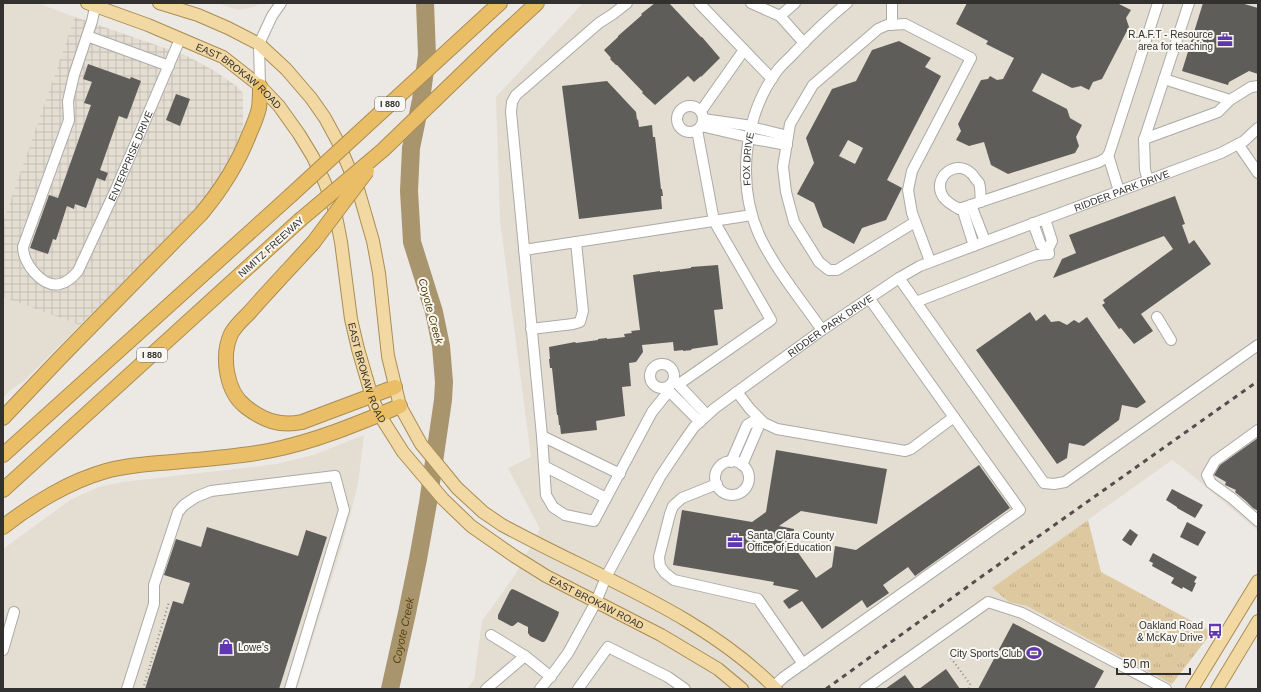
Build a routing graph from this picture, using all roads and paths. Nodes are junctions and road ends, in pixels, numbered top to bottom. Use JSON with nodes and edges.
{"nodes":[{"id":1,"x":158,"y":3,"type":"edge"},
{"id":2,"x":281,"y":3,"type":"edge"},
{"id":3,"x":537,"y":3,"type":"edge"},
{"id":4,"x":699,"y":3,"type":"edge"},
{"id":5,"x":751,"y":3,"type":"edge"},
{"id":6,"x":795,"y":3,"type":"edge"},
{"id":7,"x":847,"y":3,"type":"edge"},
{"id":8,"x":892,"y":3,"type":"edge"},
{"id":9,"x":1158,"y":3,"type":"edge"},
{"id":10,"x":1189,"y":3,"type":"edge"},
{"id":11,"x":93,"y":4,"type":"edge"},
{"id":12,"x":620,"y":5,"type":"edge"},
{"id":13,"x":495,"y":8,"type":"edge"},
{"id":14,"x":780,"y":16,"type":"junction"},
{"id":15,"x":892,"y":25,"type":"junction"},
{"id":16,"x":87,"y":36,"type":"junction"},
{"id":17,"x":180,"y":39,"type":"junction"},
{"id":18,"x":804,"y":43,"type":"junction"},
{"id":19,"x":258,"y":44,"type":"junction"},
{"id":20,"x":744,"y":50,"type":"junction"},
{"id":21,"x":169,"y":66,"type":"junction"},
{"id":22,"x":772,"y":79,"type":"junction"},
{"id":23,"x":1164,"y":79,"type":"junction"},
{"id":24,"x":260,"y":86,"type":"junction"},
{"id":25,"x":1258,"y":86,"type":"edge"},
{"id":26,"x":1230,"y":100,"type":"junction"},
{"id":27,"x":700,"y":121,"type":"junction"},
{"id":28,"x":1258,"y":128,"type":"edge"},
{"id":29,"x":750,"y":132,"type":"junction"},
{"id":30,"x":1144,"y":139,"type":"junction"},
{"id":31,"x":788,"y":140,"type":"junction"},
{"id":32,"x":1238,"y":144,"type":"junction"},
{"id":33,"x":383,"y":150,"type":"junction"},
{"id":34,"x":1108,"y":155,"type":"junction"},
{"id":35,"x":1258,"y":173,"type":"edge"},
{"id":36,"x":1148,"y":180,"type":"junction"},
{"id":37,"x":1119,"y":191,"type":"junction"},
{"id":38,"x":971,"y":205,"type":"junction"},
{"id":39,"x":752,"y":215,"type":"junction"},
{"id":40,"x":1045,"y":219,"type":"junction"},
{"id":41,"x":714,"y":221,"type":"junction"},
{"id":42,"x":914,"y":222,"type":"junction"},
{"id":43,"x":1033,"y":223,"type":"junction"},
{"id":44,"x":985,"y":241,"type":"junction"},
{"id":45,"x":576,"y":242,"type":"junction"},
{"id":46,"x":974,"y":246,"type":"junction"},
{"id":47,"x":1048,"y":248,"type":"junction"},
{"id":48,"x":524,"y":250,"type":"junction"},
{"id":49,"x":930,"y":261,"type":"junction"},
{"id":50,"x":899,"y":278,"type":"junction"},
{"id":51,"x":869,"y":298,"type":"junction"},
{"id":52,"x":916,"y":302,"type":"junction"},
{"id":53,"x":1156,"y":316,"type":"dead end"},
{"id":54,"x":531,"y":329,"type":"junction"},
{"id":55,"x":822,"y":330,"type":"junction"},
{"id":56,"x":1171,"y":340,"type":"dead end"},
{"id":57,"x":1258,"y":345,"type":"edge"},
{"id":58,"x":676,"y":382,"type":"junction"},
{"id":59,"x":395,"y":387,"type":"junction"},
{"id":60,"x":668,"y":390,"type":"junction"},
{"id":61,"x":737,"y":392,"type":"junction"},
{"id":62,"x":372,"y":397,"type":"junction"},
{"id":63,"x":400,"y":406,"type":"junction"},
{"id":64,"x":380,"y":414,"type":"junction"},
{"id":65,"x":954,"y":417,"type":"junction"},
{"id":66,"x":3,"y":418,"type":"edge"},
{"id":67,"x":703,"y":418,"type":"junction"},
{"id":68,"x":756,"y":418,"type":"junction"},
{"id":69,"x":1258,"y":430,"type":"edge"},
{"id":70,"x":542,"y":436,"type":"junction"},
{"id":71,"x":3,"y":454,"type":"edge"},
{"id":72,"x":731,"y":462,"type":"junction"},
{"id":73,"x":742,"y":465,"type":"junction"},
{"id":74,"x":544,"y":466,"type":"junction"},
{"id":75,"x":620,"y":474,"type":"junction"},
{"id":76,"x":717,"y":484,"type":"junction"},
{"id":77,"x":3,"y":490,"type":"edge"},
{"id":78,"x":606,"y":498,"type":"junction"},
{"id":79,"x":1258,"y":522,"type":"edge"},
{"id":80,"x":3,"y":528,"type":"edge"},
{"id":81,"x":606,"y":577,"type":"junction"},
{"id":82,"x":1257,"y":584,"type":"edge"},
{"id":83,"x":169,"y":602,"type":"dead end"},
{"id":84,"x":596,"y":602,"type":"junction"},
{"id":85,"x":14,"y":612,"type":"dead end"},
{"id":86,"x":1258,"y":621,"type":"edge"},
{"id":87,"x":491,"y":635,"type":"dead end"},
{"id":88,"x":3,"y":650,"type":"edge"},
{"id":89,"x":525,"y":656,"type":"junction"},
{"id":90,"x":951,"y":658,"type":"dead end"},
{"id":91,"x":803,"y":664,"type":"junction"},
{"id":92,"x":551,"y":676,"type":"junction"},
{"id":93,"x":775,"y":688,"type":"edge"},
{"id":94,"x":127,"y":689,"type":"edge"},
{"id":95,"x":143,"y":689,"type":"edge"},
{"id":96,"x":290,"y":689,"type":"edge"},
{"id":97,"x":486,"y":689,"type":"edge"},
{"id":98,"x":540,"y":689,"type":"edge"},
{"id":99,"x":578,"y":689,"type":"edge"},
{"id":100,"x":685,"y":689,"type":"edge"},
{"id":101,"x":742,"y":689,"type":"edge"},
{"id":102,"x":865,"y":689,"type":"edge"},
{"id":103,"x":969,"y":689,"type":"edge"},
{"id":104,"x":1166,"y":689,"type":"edge"},
{"id":105,"x":1192,"y":689,"type":"edge"},
{"id":106,"x":1217,"y":689,"type":"edge"}],
"edges":[{"from":1,"to":19,"type":"main road","name":"EAST BROKAW ROAD"},
{"from":2,"to":19,"type":"street"},
{"from":3,"to":33,"type":"highway","name":"NIMITZ FREEWAY","number":"I 880","bridge":true},
{"from":4,"to":20,"type":"street"},
{"from":5,"to":14,"type":"street"},
{"from":6,"to":14,"type":"street"},
{"from":7,"to":18,"type":"street","name":"FOX DRIVE"},
{"from":8,"to":15,"type":"street"},
{"from":9,"to":34,"type":"street"},
{"from":10,"to":23,"type":"street"},
{"from":11,"to":16,"type":"street"},
{"from":11,"to":17,"type":"main road","name":"EAST BROKAW ROAD"},
{"from":12,"to":48,"type":"street"},
{"from":13,"to":71,"type":"highway","number":"I 880","bridge":true},
{"from":14,"to":18,"type":"street"},
{"from":15,"to":31,"type":"street"},
{"from":15,"to":42,"type":"street"},
{"from":16,"to":21,"type":"street"},
{"from":16,"to":21,"type":"street","name":"ENTERPRISE DRIVE"},
{"from":17,"to":21,"type":"street","name":"ENTERPRISE DRIVE"},
{"from":17,"to":24,"type":"main road","name":"EAST BROKAW ROAD"},
{"from":18,"to":22,"type":"street","name":"FOX DRIVE"},
{"from":19,"to":24,"type":"street"},
{"from":19,"to":59,"type":"main road","name":"EAST BROKAW ROAD"},
{"from":20,"to":22,"type":"street"},
{"from":20,"to":27,"type":"street"},
{"from":22,"to":29,"type":"street","name":"FOX DRIVE"},
{"from":23,"to":26,"type":"street"},
{"from":23,"to":30,"type":"street"},
{"from":24,"to":62,"type":"main road","name":"EAST BROKAW ROAD"},
{"from":24,"to":66,"type":"highway"},
{"from":25,"to":26,"type":"street"},
{"from":26,"to":30,"type":"street"},
{"from":27,"to":29,"type":"street"},
{"from":27,"to":41,"type":"street"},
{"from":28,"to":32,"type":"street","name":"RIDDER PARK DRIVE"},
{"from":29,"to":31,"type":"street"},
{"from":29,"to":39,"type":"street","name":"FOX DRIVE"},
{"from":30,"to":36,"type":"street"},
{"from":31,"to":42,"type":"street"},
{"from":32,"to":35,"type":"street"},
{"from":32,"to":36,"type":"street","name":"RIDDER PARK DRIVE"},
{"from":33,"to":62,"type":"highway","bridge":true},
{"from":33,"to":77,"type":"highway","name":"NIMITZ FREEWAY","number":"I 880","bridge":true},
{"from":34,"to":37,"type":"street"},
{"from":34,"to":38,"type":"street"},
{"from":36,"to":37,"type":"street","name":"RIDDER PARK DRIVE"},
{"from":37,"to":40,"type":"street","name":"RIDDER PARK DRIVE"},
{"from":38,"to":44,"type":"street"},
{"from":38,"to":46,"type":"street"},
{"from":39,"to":41,"type":"street"},
{"from":39,"to":55,"type":"street","name":"FOX DRIVE"},
{"from":40,"to":43,"type":"street","name":"RIDDER PARK DRIVE"},
{"from":40,"to":47,"type":"street"},
{"from":41,"to":45,"type":"street"},
{"from":41,"to":58,"type":"street"},
{"from":42,"to":49,"type":"street"},
{"from":43,"to":44,"type":"street","name":"RIDDER PARK DRIVE"},
{"from":43,"to":47,"type":"street"},
{"from":44,"to":46,"type":"street","name":"RIDDER PARK DRIVE"},
{"from":45,"to":48,"type":"street"},
{"from":45,"to":54,"type":"street"},
{"from":46,"to":49,"type":"street","name":"RIDDER PARK DRIVE"},
{"from":47,"to":52,"type":"street"},
{"from":48,"to":54,"type":"street"},
{"from":49,"to":50,"type":"street","name":"RIDDER PARK DRIVE"},
{"from":50,"to":51,"type":"street","name":"RIDDER PARK DRIVE"},
{"from":50,"to":52,"type":"street"},
{"from":51,"to":55,"type":"street","name":"RIDDER PARK DRIVE"},
{"from":51,"to":65,"type":"street"},
{"from":52,"to":57,"type":"street"},
{"from":53,"to":56,"type":"street"},
{"from":54,"to":70,"type":"street"},
{"from":55,"to":61,"type":"street","name":"RIDDER PARK DRIVE"},
{"from":58,"to":60,"type":"street"},
{"from":58,"to":60,"type":"street"},
{"from":58,"to":67,"type":"street"},
{"from":59,"to":62,"type":"highway"},
{"from":59,"to":63,"type":"main road","name":"EAST BROKAW ROAD"},
{"from":60,"to":67,"type":"street"},
{"from":60,"to":75,"type":"street"},
{"from":61,"to":67,"type":"street","name":"RIDDER PARK DRIVE"},
{"from":61,"to":68,"type":"street"},
{"from":62,"to":64,"type":"main road","name":"EAST BROKAW ROAD"},
{"from":63,"to":64,"type":"highway"},
{"from":63,"to":81,"type":"main road","name":"EAST BROKAW ROAD"},
{"from":64,"to":80,"type":"highway"},
{"from":64,"to":84,"type":"main road","name":"EAST BROKAW ROAD"},
{"from":65,"to":68,"type":"street"},
{"from":65,"to":91,"type":"street"},
{"from":67,"to":81,"type":"street","name":"RIDDER PARK DRIVE"},
{"from":68,"to":72,"type":"street"},
{"from":68,"to":73,"type":"street"},
{"from":69,"to":79,"type":"street"},
{"from":70,"to":74,"type":"street"},
{"from":70,"to":75,"type":"street"},
{"from":72,"to":73,"type":"street"},
{"from":72,"to":76,"type":"street"},
{"from":73,"to":76,"type":"street"},
{"from":74,"to":78,"type":"street"},
{"from":74,"to":78,"type":"street"},
{"from":75,"to":78,"type":"street"},
{"from":76,"to":91,"type":"street"},
{"from":81,"to":84,"type":"street","name":"RIDDER PARK DRIVE"},
{"from":81,"to":93,"type":"main road","name":"EAST BROKAW ROAD"},
{"from":82,"to":105,"type":"main road"},
{"from":83,"to":95,"type":"path"},
{"from":84,"to":92,"type":"street","name":"RIDDER PARK DRIVE"},
{"from":84,"to":101,"type":"main road","name":"EAST BROKAW ROAD"},
{"from":85,"to":88,"type":"street"},
{"from":86,"to":106,"type":"main road"},
{"from":87,"to":89,"type":"street"},
{"from":89,"to":92,"type":"street"},
{"from":89,"to":97,"type":"street"},
{"from":90,"to":103,"type":"path"},
{"from":91,"to":93,"type":"street"},
{"from":92,"to":98,"type":"street","name":"RIDDER PARK DRIVE"},
{"from":94,"to":96,"type":"street"},
{"from":99,"to":100,"type":"street"},
{"from":102,"to":104,"type":"street"}]}
